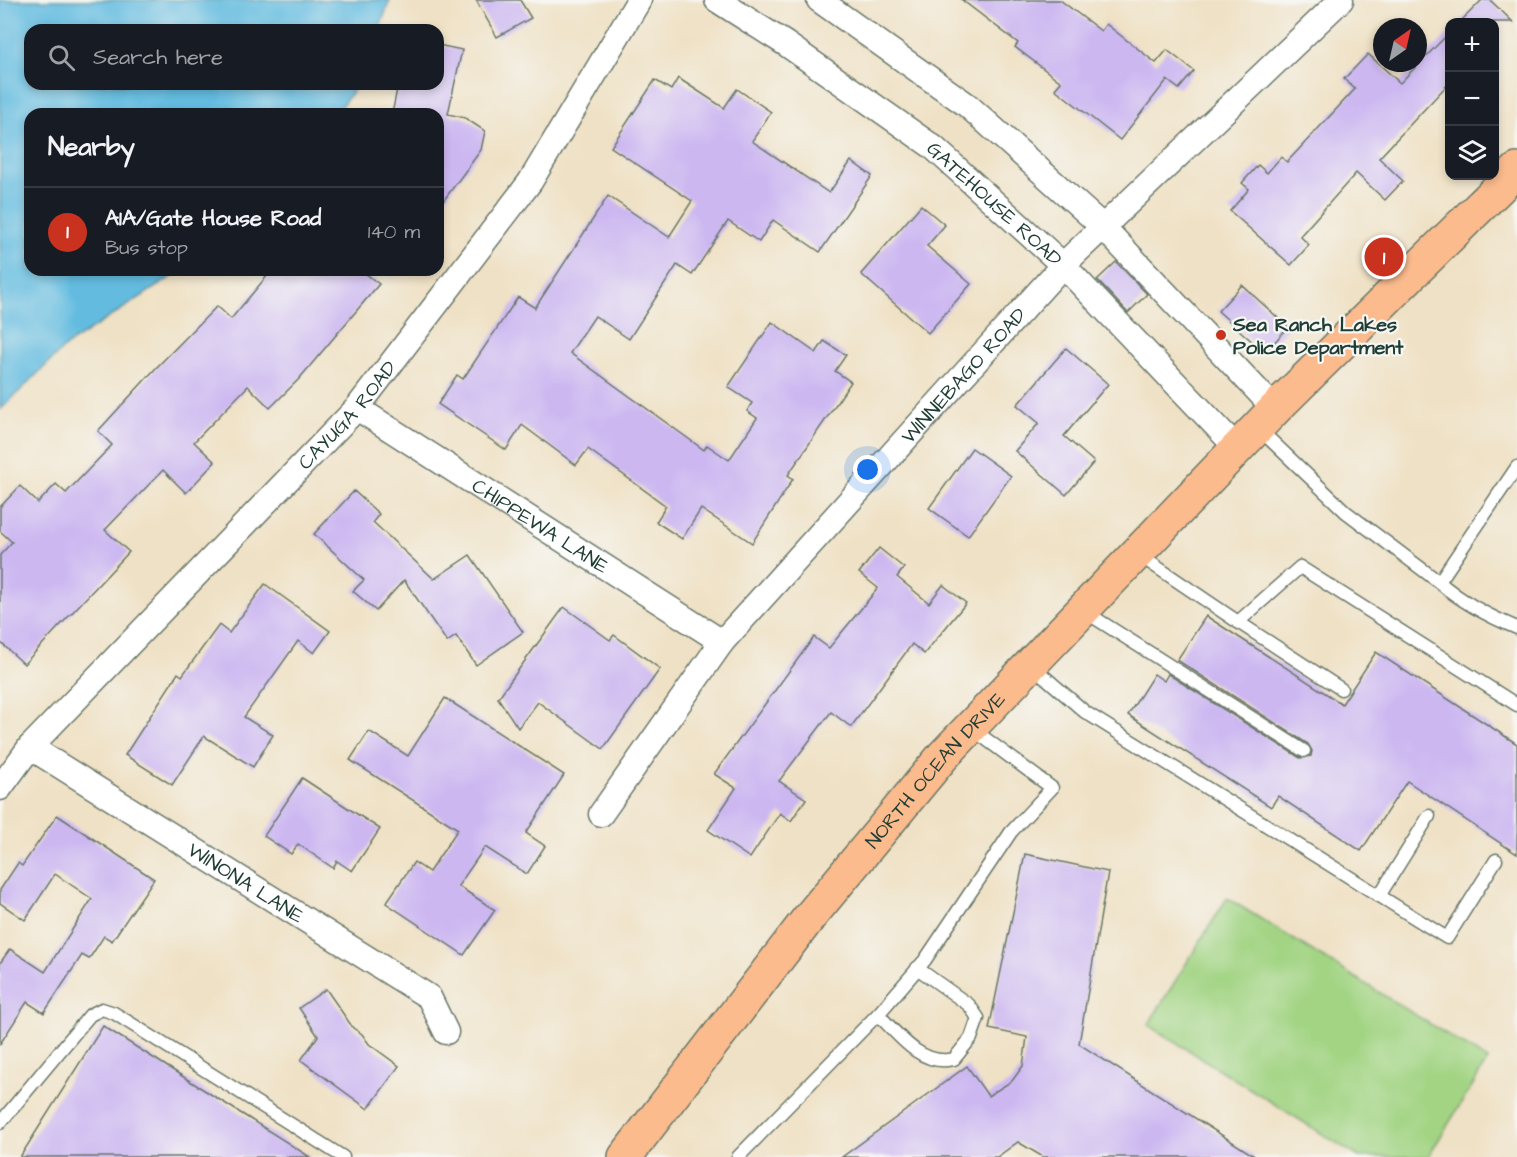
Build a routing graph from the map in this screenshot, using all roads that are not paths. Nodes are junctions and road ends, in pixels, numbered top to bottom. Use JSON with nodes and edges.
{"nodes":[{"id":1,"x":639,"y":0,"type":"edge"},
{"id":2,"x":717,"y":0,"type":"edge"},
{"id":3,"x":819,"y":0,"type":"edge"},
{"id":4,"x":1341,"y":0,"type":"edge"},
{"id":5,"x":1517,"y":170,"type":"edge"},
{"id":6,"x":1101,"y":226,"type":"junction"},
{"id":7,"x":1063,"y":265,"type":"junction"},
{"id":8,"x":357,"y":408,"type":"junction"},
{"id":9,"x":1257,"y":428,"type":"junction"},
{"id":10,"x":1517,"y":466,"type":"edge"},
{"id":11,"x":1138,"y":554,"type":"junction"},
{"id":12,"x":1439,"y":582,"type":"junction"},
{"id":13,"x":1083,"y":610,"type":"junction"},
{"id":14,"x":1238,"y":621,"type":"junction"},
{"id":15,"x":1517,"y":628,"type":"edge"},
{"id":16,"x":723,"y":642,"type":"junction"},
{"id":17,"x":1030,"y":664,"type":"junction"},
{"id":18,"x":1341,"y":689,"type":"dead end"},
{"id":19,"x":1517,"y":705,"type":"edge"},
{"id":20,"x":970,"y":727,"type":"junction"},
{"id":21,"x":30,"y":747,"type":"junction"},
{"id":22,"x":1304,"y":751,"type":"dead end"},
{"id":23,"x":0,"y":788,"type":"edge"},
{"id":24,"x":601,"y":814,"type":"dead end"},
{"id":25,"x":1429,"y":816,"type":"dead end"},
{"id":26,"x":1496,"y":860,"type":"dead end"},
{"id":27,"x":1379,"y":896,"type":"junction"},
{"id":28,"x":917,"y":968,"type":"junction"},
{"id":29,"x":878,"y":1014,"type":"junction"},
{"id":30,"x":446,"y":1032,"type":"dead end"},
{"id":31,"x":0,"y":1123,"type":"edge"},
{"id":32,"x":343,"y":1157,"type":"edge"},
{"id":33,"x":625,"y":1157,"type":"edge"},
{"id":34,"x":738,"y":1157,"type":"edge"}],
"edges":[{"from":1,"to":8,"type":"street","name":"CAYUGA ROAD"},
{"from":2,"to":7,"type":"street","name":"GATEHOUSE ROAD"},
{"from":3,"to":6,"type":"street"},
{"from":4,"to":6,"type":"street","name":"WINNEBAGO ROAD"},
{"from":5,"to":9,"type":"main road","name":"NORTH OCEAN DRIVE"},
{"from":6,"to":7,"type":"street","name":"WINNEBAGO ROAD"},
{"from":6,"to":9,"type":"street"},
{"from":7,"to":9,"type":"street","name":"GATEHOUSE ROAD"},
{"from":7,"to":16,"type":"street","name":"WINNEBAGO ROAD"},
{"from":8,"to":16,"type":"street","name":"CHIPPEWA LANE"},
{"from":8,"to":21,"type":"street","name":"CAYUGA ROAD"},
{"from":9,"to":11,"type":"main road","name":"NORTH OCEAN DRIVE"},
{"from":9,"to":12,"type":"lane"},
{"from":10,"to":12,"type":"lane"},
{"from":11,"to":13,"type":"main road","name":"NORTH OCEAN DRIVE"},
{"from":11,"to":14,"type":"lane"},
{"from":12,"to":15,"type":"lane"},
{"from":13,"to":17,"type":"main road","name":"NORTH OCEAN DRIVE"},
{"from":13,"to":22,"type":"lane"},
{"from":14,"to":18,"type":"lane"},
{"from":14,"to":19,"type":"lane"},
{"from":16,"to":24,"type":"street","name":"WINNEBAGO ROAD"},
{"from":17,"to":20,"type":"main road","name":"NORTH OCEAN DRIVE"},
{"from":17,"to":27,"type":"lane"},
{"from":20,"to":28,"type":"lane"},
{"from":20,"to":33,"type":"main road","name":"NORTH OCEAN DRIVE"},
{"from":21,"to":23,"type":"street","name":"CAYUGA ROAD"},
{"from":21,"to":30,"type":"street","name":"WINONA LANE"},
{"from":25,"to":27,"type":"lane"},
{"from":26,"to":27,"type":"lane"},
{"from":28,"to":29,"type":"lane"},
{"from":28,"to":29,"type":"lane"},
{"from":29,"to":34,"type":"lane"},
{"from":31,"to":32,"type":"lane"}]}
